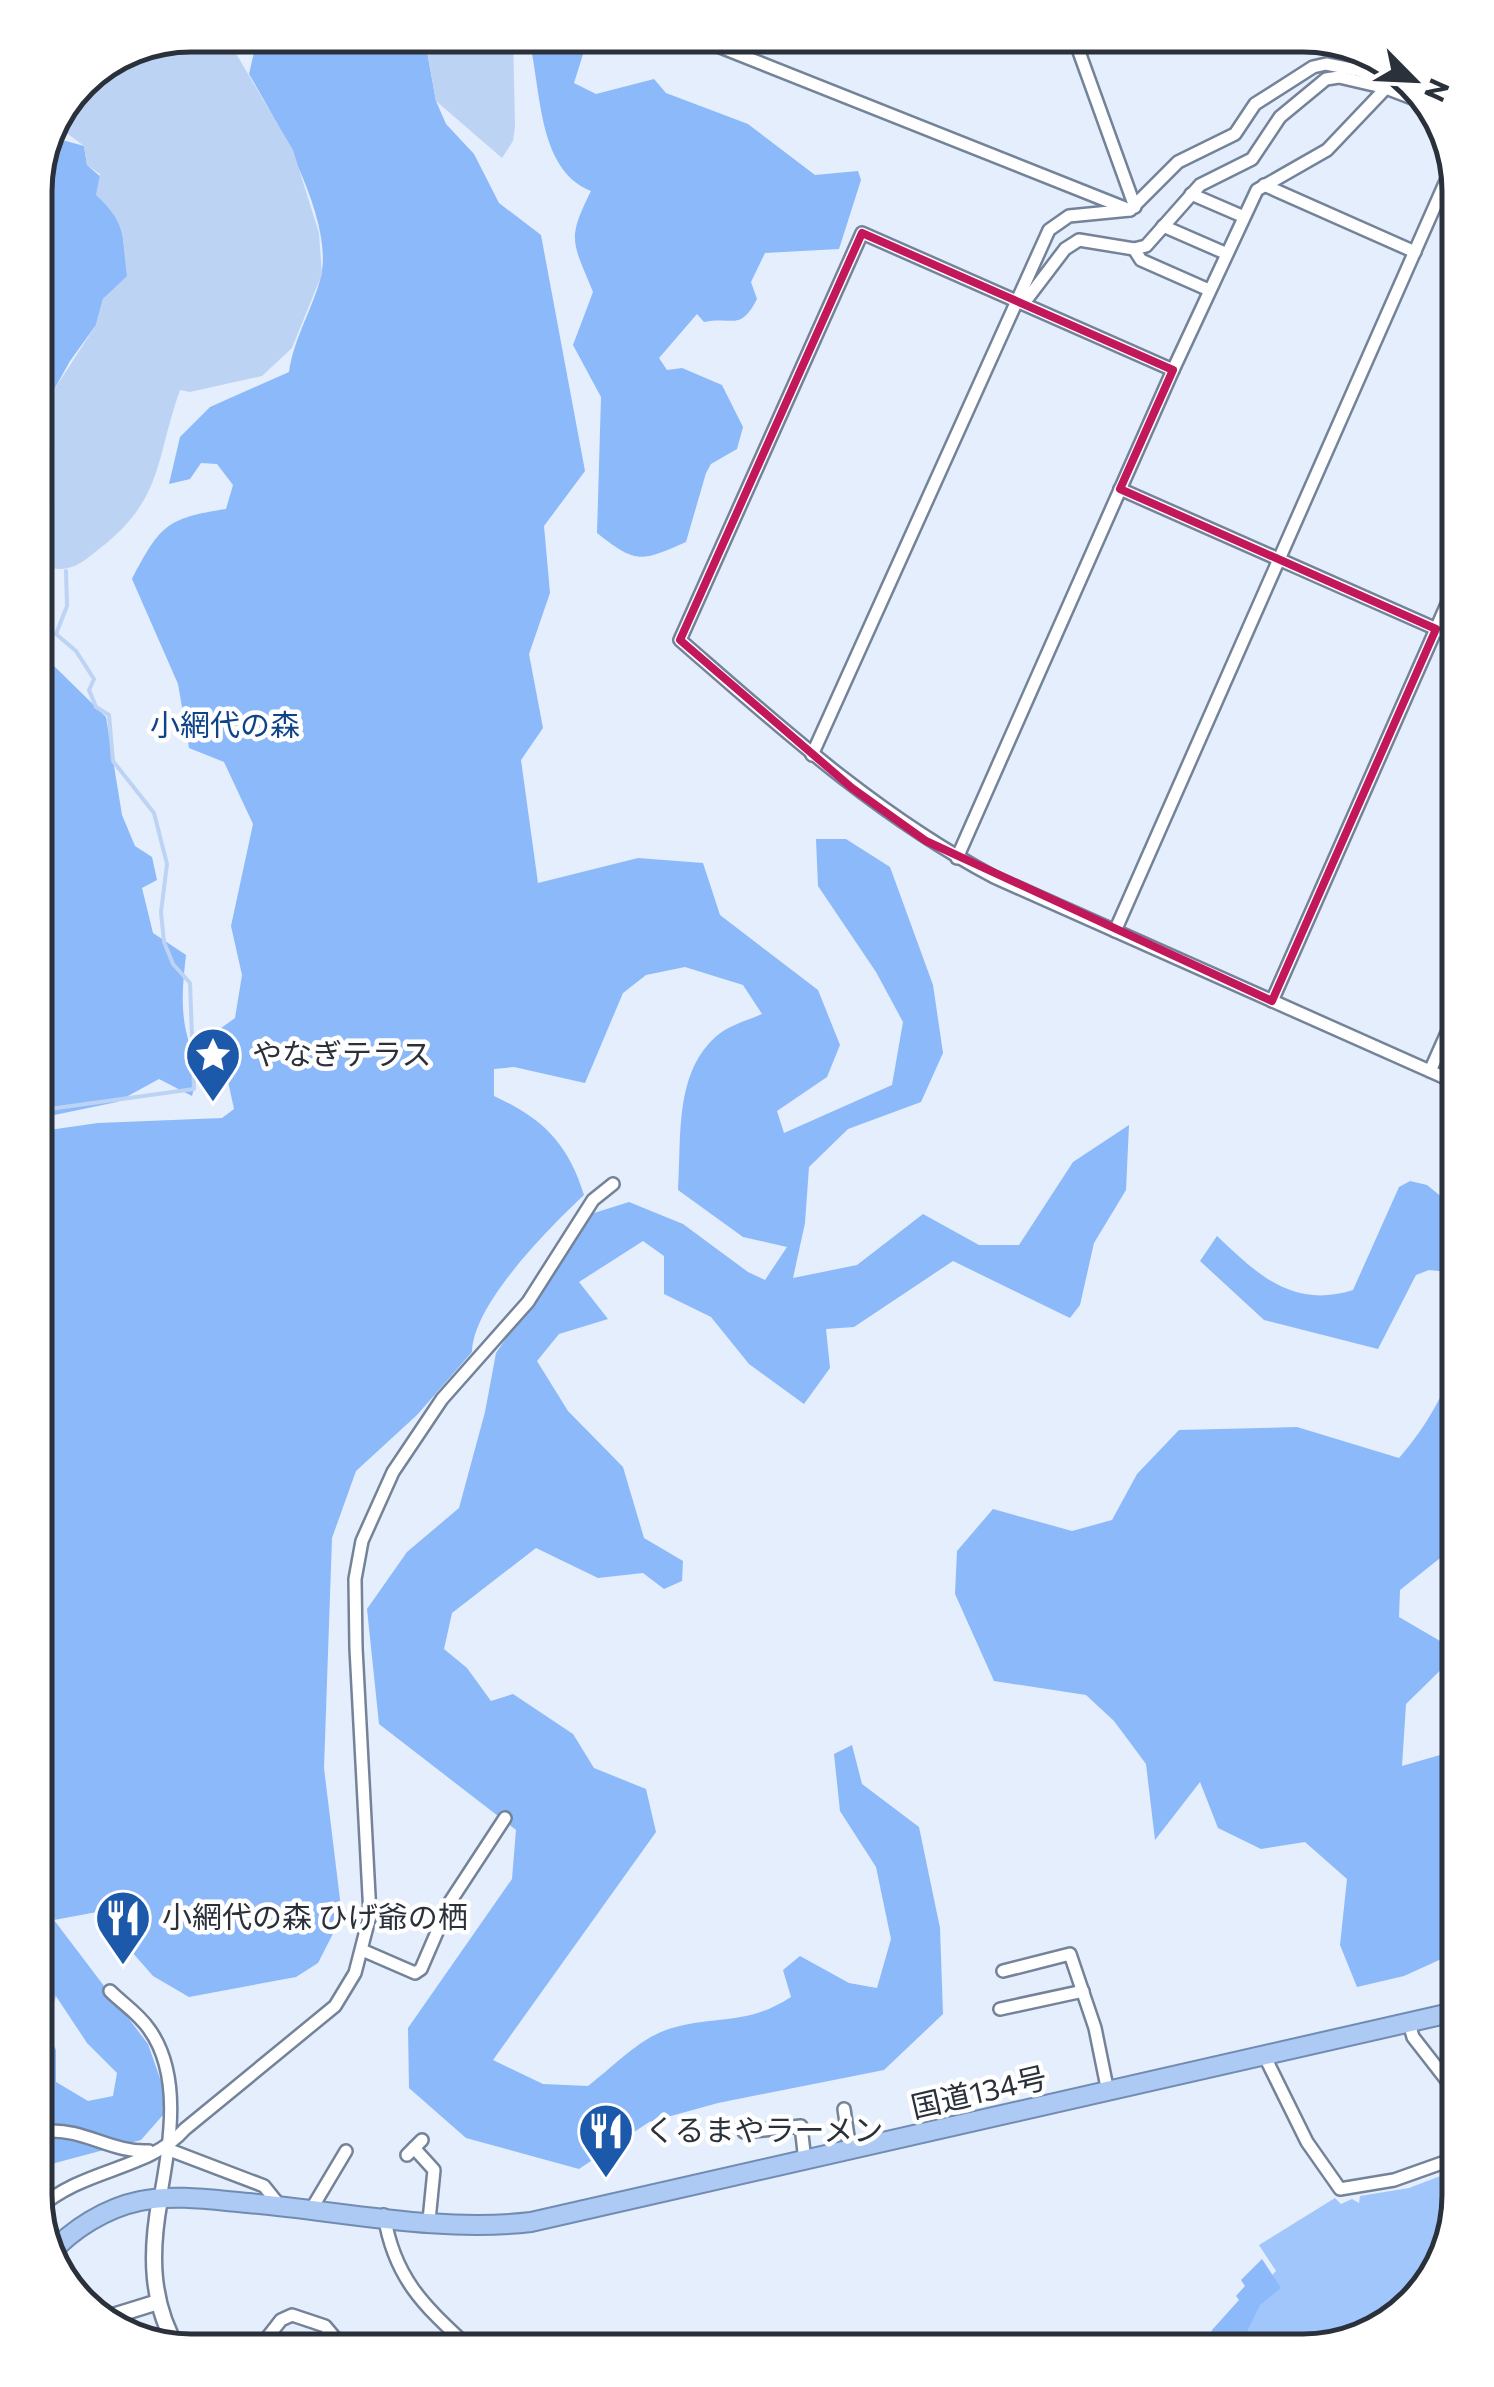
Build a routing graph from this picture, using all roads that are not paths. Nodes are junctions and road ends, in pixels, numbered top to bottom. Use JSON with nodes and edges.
{"nodes":[{"id":1,"x":734,"y":52,"type":"edge"},
{"id":2,"x":1079,"y":53,"type":"edge"},
{"id":3,"x":1362,"y":71,"type":"edge"},
{"id":4,"x":1364,"y":83,"type":"edge"},
{"id":5,"x":1364,"y":111,"type":"edge"},
{"id":6,"x":1264,"y":185,"type":"junction"},
{"id":7,"x":1441,"y":192,"type":"edge"},
{"id":8,"x":1191,"y":194,"type":"junction"},
{"id":9,"x":1132,"y":209,"type":"junction"},
{"id":10,"x":1242,"y":216,"type":"junction"},
{"id":11,"x":1163,"y":226,"type":"junction"},
{"id":12,"x":1134,"y":249,"type":"junction"},
{"id":13,"x":1414,"y":252,"type":"junction"},
{"id":14,"x":1225,"y":253,"type":"junction"},
{"id":15,"x":1209,"y":290,"type":"junction"},
{"id":16,"x":1020,"y":302,"type":"junction"},
{"id":17,"x":1173,"y":370,"type":"junction"},
{"id":18,"x":1120,"y":489,"type":"junction"},
{"id":19,"x":1279,"y":559,"type":"junction"},
{"id":20,"x":1441,"y":618,"type":"edge"},
{"id":21,"x":1436,"y":629,"type":"junction"},
{"id":22,"x":1441,"y":631,"type":"edge"},
{"id":23,"x":812,"y":755,"type":"junction"},
{"id":24,"x":957,"y":858,"type":"junction"},
{"id":25,"x":1114,"y":931,"type":"junction"},
{"id":26,"x":1272,"y":1001,"type":"junction"},
{"id":27,"x":1441,"y":1046,"type":"edge"},
{"id":28,"x":1430,"y":1071,"type":"junction"},
{"id":29,"x":1441,"y":1076,"type":"edge"},
{"id":30,"x":613,"y":1184,"type":"dead end"},
{"id":31,"x":505,"y":1818,"type":"dead end"},
{"id":32,"x":362,"y":1950,"type":"junction"},
{"id":33,"x":1003,"y":1971,"type":"dead end"},
{"id":34,"x":110,"y":1991,"type":"dead end"},
{"id":35,"x":1083,"y":1991,"type":"junction"},
{"id":36,"x":1000,"y":2009,"type":"dead end"},
{"id":37,"x":1441,"y":2015,"type":"edge"},
{"id":38,"x":1408,"y":2023,"type":"junction"},
{"id":39,"x":1265,"y":2057,"type":"junction"},
{"id":40,"x":1441,"y":2073,"type":"edge"},
{"id":41,"x":1108,"y":2092,"type":"junction"},
{"id":42,"x":844,"y":2109,"type":"dead end"},
{"id":43,"x":52,"y":2131,"type":"edge"},
{"id":44,"x":744,"y":2132,"type":"dead end"},
{"id":45,"x":414,"y":2148,"type":"dead end"},
{"id":46,"x":164,"y":2150,"type":"junction"},
{"id":47,"x":346,"y":2150,"type":"dead end"},
{"id":48,"x":850,"y":2150,"type":"junction"},
{"id":49,"x":805,"y":2160,"type":"junction"},
{"id":50,"x":1441,"y":2163,"type":"edge"},
{"id":51,"x":52,"y":2197,"type":"edge"},
{"id":52,"x":160,"y":2199,"type":"junction"},
{"id":53,"x":280,"y":2206,"type":"junction"},
{"id":54,"x":312,"y":2208,"type":"junction"},
{"id":55,"x":384,"y":2216,"type":"junction"},
{"id":56,"x":429,"y":2220,"type":"junction"},
{"id":57,"x":62,"y":2245,"type":"edge"},
{"id":58,"x":158,"y":2302,"type":"junction"},
{"id":59,"x":119,"y":2314,"type":"edge"},
{"id":60,"x":172,"y":2333,"type":"edge"},
{"id":61,"x":270,"y":2334,"type":"edge"},
{"id":62,"x":332,"y":2334,"type":"edge"},
{"id":63,"x":456,"y":2334,"type":"edge"}],
"edges":[{"from":1,"to":9,"type":"street"},
{"from":2,"to":9,"type":"street"},
{"from":3,"to":9,"type":"street"},
{"from":4,"to":8,"type":"street"},
{"from":5,"to":6,"type":"street"},
{"from":6,"to":10,"type":"street"},
{"from":6,"to":13,"type":"street"},
{"from":7,"to":13,"type":"street"},
{"from":8,"to":10,"type":"street"},
{"from":8,"to":11,"type":"street"},
{"from":9,"to":16,"type":"street"},
{"from":10,"to":14,"type":"street"},
{"from":11,"to":12,"type":"street"},
{"from":11,"to":14,"type":"street"},
{"from":12,"to":15,"type":"street"},
{"from":12,"to":16,"type":"street"},
{"from":13,"to":19,"type":"street"},
{"from":14,"to":15,"type":"street"},
{"from":15,"to":17,"type":"street"},
{"from":16,"to":17,"type":"street"},
{"from":16,"to":23,"type":"street"},
{"from":16,"to":23,"type":"street"},
{"from":17,"to":18,"type":"street"},
{"from":18,"to":19,"type":"street"},
{"from":18,"to":24,"type":"street"},
{"from":19,"to":21,"type":"street"},
{"from":19,"to":25,"type":"street"},
{"from":20,"to":21,"type":"street"},
{"from":21,"to":22,"type":"street"},
{"from":21,"to":26,"type":"street"},
{"from":23,"to":24,"type":"street"},
{"from":24,"to":25,"type":"street"},
{"from":25,"to":26,"type":"street"},
{"from":26,"to":28,"type":"street"},
{"from":27,"to":28,"type":"street"},
{"from":28,"to":29,"type":"street"},
{"from":30,"to":32,"type":"street"},
{"from":31,"to":32,"type":"street"},
{"from":32,"to":46,"type":"street"},
{"from":33,"to":35,"type":"street"},
{"from":34,"to":46,"type":"street"},
{"from":35,"to":36,"type":"street"},
{"from":35,"to":41,"type":"street"},
{"from":37,"to":38,"type":"highway","name":"国道134号"},
{"from":38,"to":39,"type":"highway","name":"国道134号"},
{"from":38,"to":40,"type":"street"},
{"from":39,"to":41,"type":"highway","name":"国道134号"},
{"from":39,"to":50,"type":"street"},
{"from":41,"to":48,"type":"highway","name":"国道134号"},
{"from":42,"to":48,"type":"street"},
{"from":43,"to":46,"type":"street"},
{"from":44,"to":49,"type":"street"},
{"from":45,"to":56,"type":"street"},
{"from":46,"to":51,"type":"street"},
{"from":46,"to":52,"type":"street"},
{"from":46,"to":53,"type":"street"},
{"from":47,"to":54,"type":"street"},
{"from":48,"to":49,"type":"highway","name":"国道134号"},
{"from":49,"to":56,"type":"highway","name":"国道134号"},
{"from":52,"to":53,"type":"highway","name":"国道134号"},
{"from":52,"to":57,"type":"highway","name":"国道134号"},
{"from":52,"to":58,"type":"street"},
{"from":53,"to":54,"type":"highway","name":"国道134号"},
{"from":54,"to":55,"type":"highway","name":"国道134号"},
{"from":55,"to":56,"type":"highway","name":"国道134号"},
{"from":55,"to":63,"type":"street"},
{"from":58,"to":59,"type":"street"},
{"from":58,"to":60,"type":"street"},
{"from":61,"to":62,"type":"street"}]}
